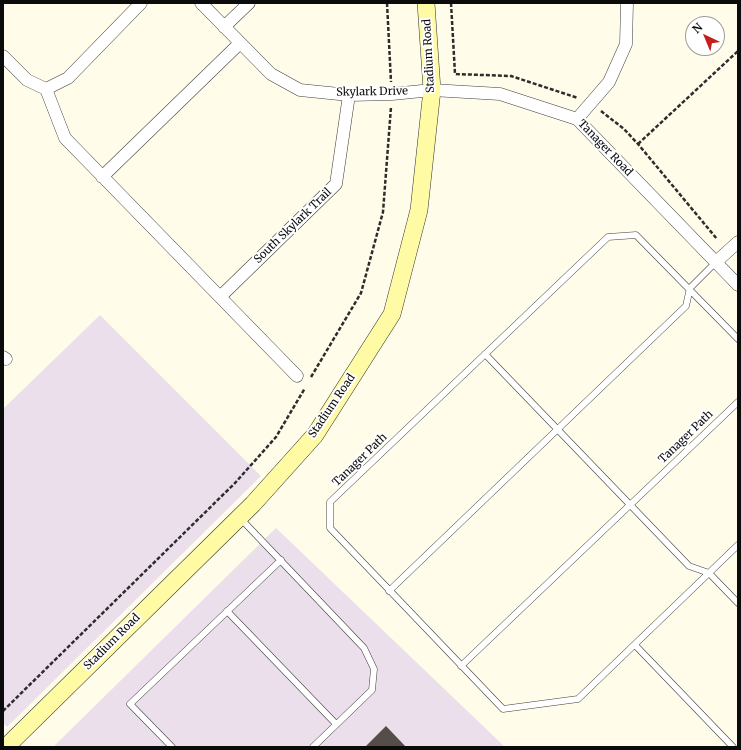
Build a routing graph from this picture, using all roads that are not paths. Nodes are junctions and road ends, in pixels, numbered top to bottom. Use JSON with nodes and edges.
{"nodes":[{"id":1,"x":141,"y":3,"type":"edge"},
{"id":2,"x":201,"y":3,"type":"edge"},
{"id":3,"x":249,"y":3,"type":"edge"},
{"id":4,"x":426,"y":3,"type":"edge"},
{"id":5,"x":627,"y":3,"type":"edge"},
{"id":6,"x":224,"y":27,"type":"junction"},
{"id":7,"x":240,"y":43,"type":"junction"},
{"id":8,"x":3,"y":56,"type":"edge"},
{"id":9,"x":46,"y":89,"type":"junction"},
{"id":10,"x":432,"y":90,"type":"junction"},
{"id":11,"x":349,"y":95,"type":"junction"},
{"id":12,"x":577,"y":119,"type":"junction"},
{"id":13,"x":102,"y":176,"type":"junction"},
{"id":14,"x":738,"y":242,"type":"edge"},
{"id":15,"x":716,"y":262,"type":"junction"},
{"id":16,"x":738,"y":285,"type":"edge"},
{"id":17,"x":690,"y":288,"type":"junction"},
{"id":18,"x":220,"y":297,"type":"junction"},
{"id":19,"x":738,"y":339,"type":"edge"},
{"id":20,"x":486,"y":354,"type":"junction"},
{"id":21,"x":297,"y":376,"type":"dead end"},
{"id":22,"x":738,"y":402,"type":"edge"},
{"id":23,"x":558,"y":429,"type":"junction"},
{"id":24,"x":631,"y":504,"type":"junction"},
{"id":25,"x":239,"y":517,"type":"junction"},
{"id":26,"x":738,"y":545,"type":"edge"},
{"id":27,"x":281,"y":560,"type":"junction"},
{"id":28,"x":709,"y":573,"type":"junction"},
{"id":29,"x":389,"y":591,"type":"junction"},
{"id":30,"x":738,"y":602,"type":"edge"},
{"id":31,"x":227,"y":611,"type":"junction"},
{"id":32,"x":635,"y":645,"type":"junction"},
{"id":33,"x":461,"y":666,"type":"junction"},
{"id":34,"x":336,"y":724,"type":"junction"},
{"id":35,"x":8,"y":743,"type":"edge"},
{"id":36,"x":172,"y":747,"type":"edge"},
{"id":37,"x":313,"y":747,"type":"edge"},
{"id":38,"x":733,"y":747,"type":"edge"}],
"edges":[{"from":1,"to":9,"type":"street"},
{"from":2,"to":6,"type":"street","name":"Skylark Drive"},
{"from":3,"to":6,"type":"street"},
{"from":4,"to":10,"type":"street","name":"Stadium Road"},
{"from":5,"to":12,"type":"street"},
{"from":6,"to":7,"type":"street","name":"Skylark Drive"},
{"from":7,"to":11,"type":"street","name":"Skylark Drive"},
{"from":7,"to":13,"type":"street"},
{"from":8,"to":9,"type":"street"},
{"from":9,"to":13,"type":"street"},
{"from":10,"to":11,"type":"street","name":"Skylark Drive"},
{"from":10,"to":12,"type":"street","name":"Tanager Road"},
{"from":10,"to":25,"type":"street","name":"Stadium Road"},
{"from":11,"to":18,"type":"street","name":"South Skylark Trail"},
{"from":12,"to":15,"type":"street","name":"Tanager Road"},
{"from":13,"to":18,"type":"street"},
{"from":14,"to":15,"type":"street"},
{"from":15,"to":16,"type":"street","name":"Tanager Road"},
{"from":15,"to":17,"type":"lane"},
{"from":17,"to":19,"type":"lane","name":"Tanager Path"},
{"from":17,"to":20,"type":"lane","name":"Tanager Path"},
{"from":17,"to":23,"type":"lane"},
{"from":18,"to":21,"type":"street"},
{"from":20,"to":23,"type":"lane"},
{"from":20,"to":29,"type":"lane","name":"Tanager Path"},
{"from":22,"to":24,"type":"lane","name":"Tanager Path"},
{"from":23,"to":24,"type":"lane"},
{"from":23,"to":29,"type":"lane"},
{"from":24,"to":28,"type":"lane"},
{"from":24,"to":33,"type":"lane","name":"Tanager Path"},
{"from":25,"to":27,"type":"lane"},
{"from":25,"to":35,"type":"street","name":"Stadium Road"},
{"from":26,"to":28,"type":"lane","name":"Tanager Path"},
{"from":27,"to":31,"type":"lane"},
{"from":27,"to":34,"type":"lane"},
{"from":28,"to":30,"type":"lane"},
{"from":28,"to":32,"type":"lane","name":"Tanager Path"},
{"from":29,"to":33,"type":"lane","name":"Tanager Path"},
{"from":31,"to":34,"type":"lane"},
{"from":31,"to":36,"type":"lane"},
{"from":32,"to":33,"type":"lane","name":"Tanager Path"},
{"from":32,"to":38,"type":"lane"},
{"from":34,"to":37,"type":"lane"}]}
